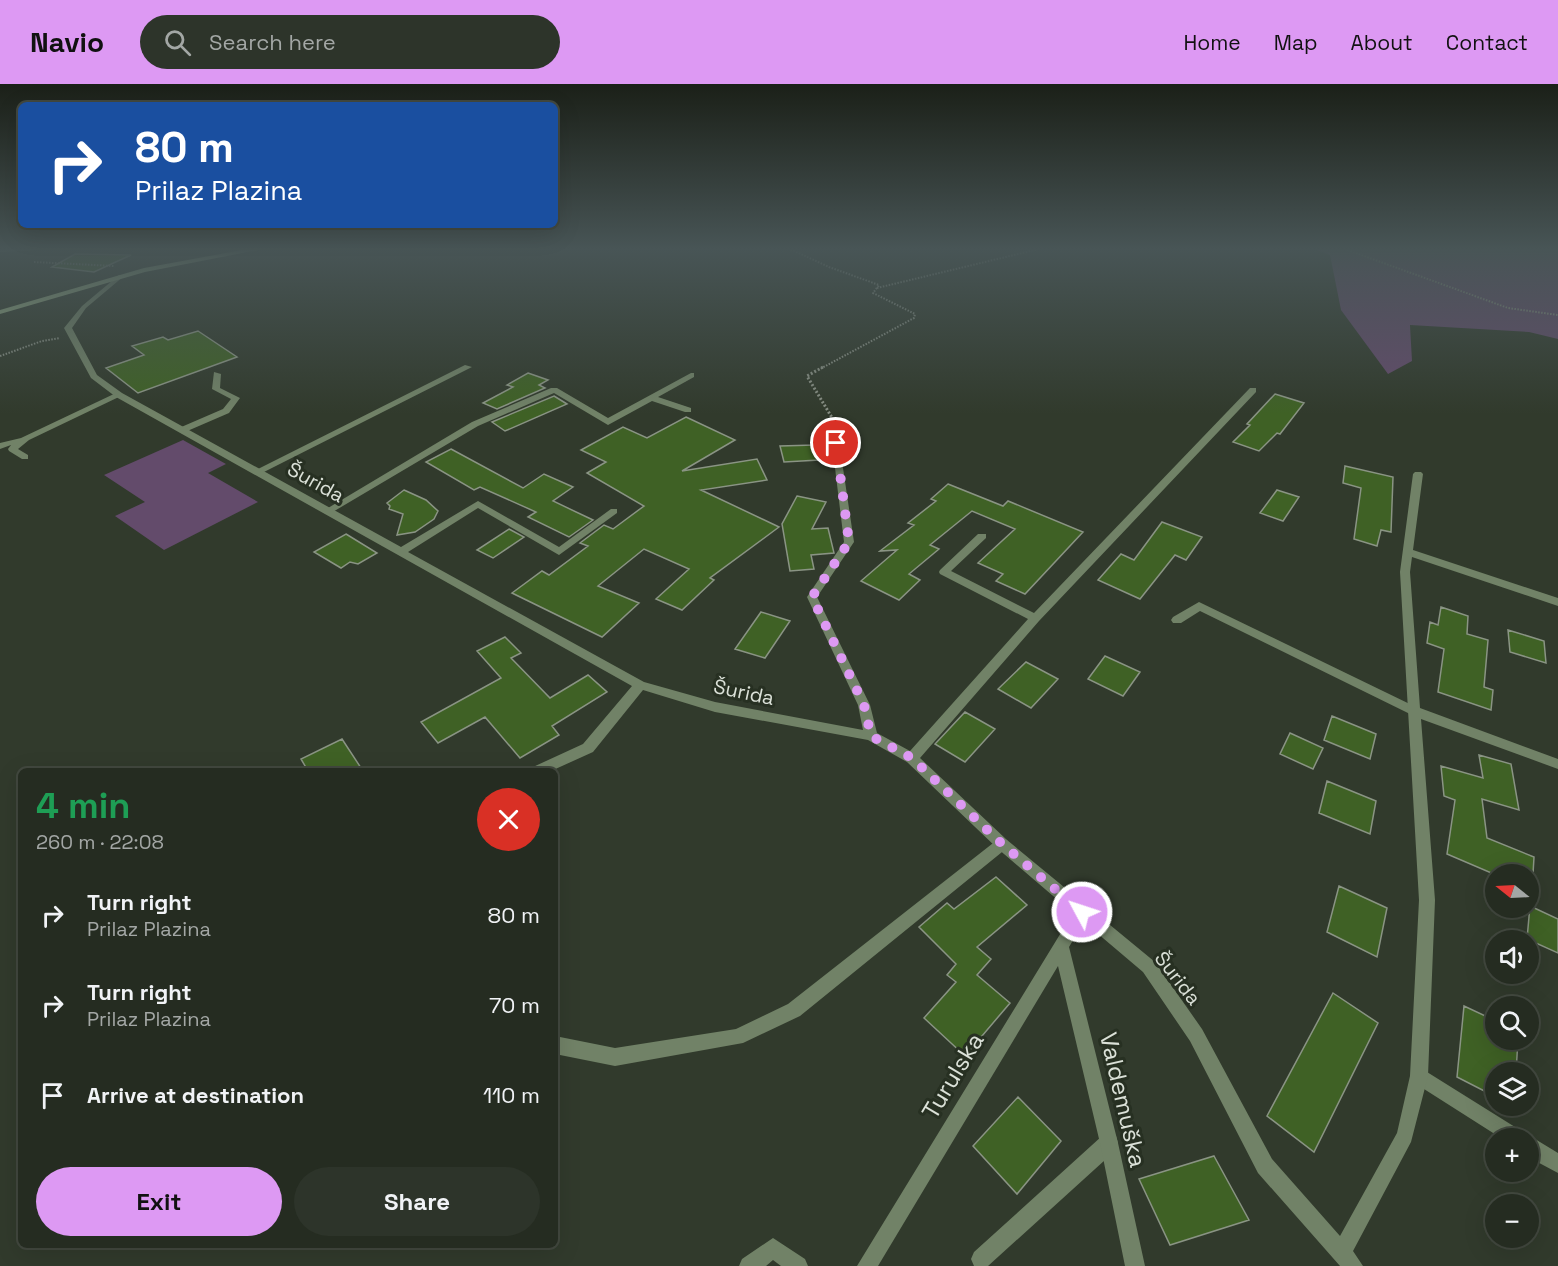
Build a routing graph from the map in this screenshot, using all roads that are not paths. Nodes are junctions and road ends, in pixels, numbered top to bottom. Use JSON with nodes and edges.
{"nodes":[{"id":1,"x":30,"y":303,"type":"edge"},
{"id":2,"x":89,"y":303,"type":"edge"},
{"id":3,"x":0,"y":312,"type":"edge"},
{"id":4,"x":468,"y":367,"type":"dead end"},
{"id":5,"x":218,"y":374,"type":"dead end"},
{"id":6,"x":691,"y":375,"type":"dead end"},
{"id":7,"x":1253,"y":390,"type":"dead end"},
{"id":8,"x":119,"y":394,"type":"junction"},
{"id":9,"x":652,"y":398,"type":"junction"},
{"id":10,"x":688,"y":410,"type":"dead end"},
{"id":11,"x":182,"y":430,"type":"junction"},
{"id":12,"x":26,"y":438,"type":"junction"},
{"id":13,"x":836,"y":443,"type":"road end"},
{"id":14,"x":0,"y":446,"type":"edge"},
{"id":15,"x":25,"y":457,"type":"dead end"},
{"id":16,"x":257,"y":472,"type":"junction"},
{"id":17,"x":1418,"y":474,"type":"dead end"},
{"id":18,"x":328,"y":511,"type":"junction"},
{"id":19,"x":614,"y":511,"type":"dead end"},
{"id":20,"x":982,"y":536,"type":"dead end"},
{"id":21,"x":402,"y":551,"type":"junction"},
{"id":22,"x":1408,"y":552,"type":"junction"},
{"id":23,"x":1558,"y":602,"type":"edge"},
{"id":24,"x":1035,"y":618,"type":"junction"},
{"id":25,"x":1177,"y":620,"type":"dead end"},
{"id":26,"x":640,"y":685,"type":"junction"},
{"id":27,"x":1414,"y":711,"type":"junction"},
{"id":28,"x":871,"y":736,"type":"junction"},
{"id":29,"x":912,"y":758,"type":"junction"},
{"id":30,"x":1558,"y":764,"type":"edge"},
{"id":31,"x":545,"y":768,"type":"edge"},
{"id":32,"x":1002,"y":844,"type":"junction"},
{"id":33,"x":1082,"y":912,"type":"junction"},
{"id":34,"x":1061,"y":946,"type":"junction"},
{"id":35,"x":558,"y":1046,"type":"edge"},
{"id":36,"x":1419,"y":1076,"type":"junction"},
{"id":37,"x":1501,"y":1128,"type":"edge"},
{"id":38,"x":1109,"y":1143,"type":"junction"},
{"id":39,"x":1539,"y":1153,"type":"edge"},
{"id":40,"x":1558,"y":1164,"type":"edge"},
{"id":41,"x":1341,"y":1253,"type":"junction"},
{"id":42,"x":981,"y":1259,"type":"dead end"},
{"id":43,"x":749,"y":1266,"type":"edge"},
{"id":44,"x":798,"y":1266,"type":"edge"},
{"id":45,"x":867,"y":1266,"type":"edge"},
{"id":46,"x":1135,"y":1266,"type":"edge"},
{"id":47,"x":1353,"y":1266,"type":"edge"}],
"edges":[{"from":1,"to":3,"type":"street"},
{"from":2,"to":8,"type":"street","name":"Šurida"},
{"from":4,"to":16,"type":"street"},
{"from":5,"to":11,"type":"street"},
{"from":6,"to":9,"type":"street"},
{"from":7,"to":24,"type":"street"},
{"from":8,"to":11,"type":"street","name":"Šurida"},
{"from":8,"to":12,"type":"street"},
{"from":9,"to":10,"type":"street"},
{"from":9,"to":18,"type":"street"},
{"from":11,"to":16,"type":"street","name":"Šurida"},
{"from":12,"to":14,"type":"street"},
{"from":12,"to":15,"type":"street"},
{"from":13,"to":28,"type":"street"},
{"from":16,"to":18,"type":"street","name":"Šurida"},
{"from":17,"to":22,"type":"street"},
{"from":18,"to":21,"type":"street","name":"Šurida"},
{"from":19,"to":21,"type":"street"},
{"from":20,"to":24,"type":"street"},
{"from":21,"to":26,"type":"street","name":"Šurida"},
{"from":22,"to":23,"type":"street"},
{"from":22,"to":27,"type":"street"},
{"from":24,"to":29,"type":"street"},
{"from":25,"to":27,"type":"street"},
{"from":26,"to":28,"type":"street","name":"Šurida"},
{"from":26,"to":31,"type":"street"},
{"from":27,"to":30,"type":"street"},
{"from":27,"to":36,"type":"street"},
{"from":28,"to":29,"type":"street","name":"Šurida"},
{"from":29,"to":32,"type":"street","name":"Šurida"},
{"from":32,"to":33,"type":"street","name":"Šurida"},
{"from":32,"to":35,"type":"street"},
{"from":33,"to":34,"type":"street","name":"Turulska"},
{"from":33,"to":41,"type":"street","name":"Šurida"},
{"from":34,"to":38,"type":"street","name":"Valdemuška"},
{"from":34,"to":45,"type":"street","name":"Turulska"},
{"from":36,"to":37,"type":"street"},
{"from":36,"to":41,"type":"street"},
{"from":38,"to":42,"type":"street"},
{"from":38,"to":46,"type":"street","name":"Valdemuška"},
{"from":39,"to":40,"type":"street"},
{"from":41,"to":47,"type":"street","name":"Šurida"},
{"from":43,"to":44,"type":"street"}]}
